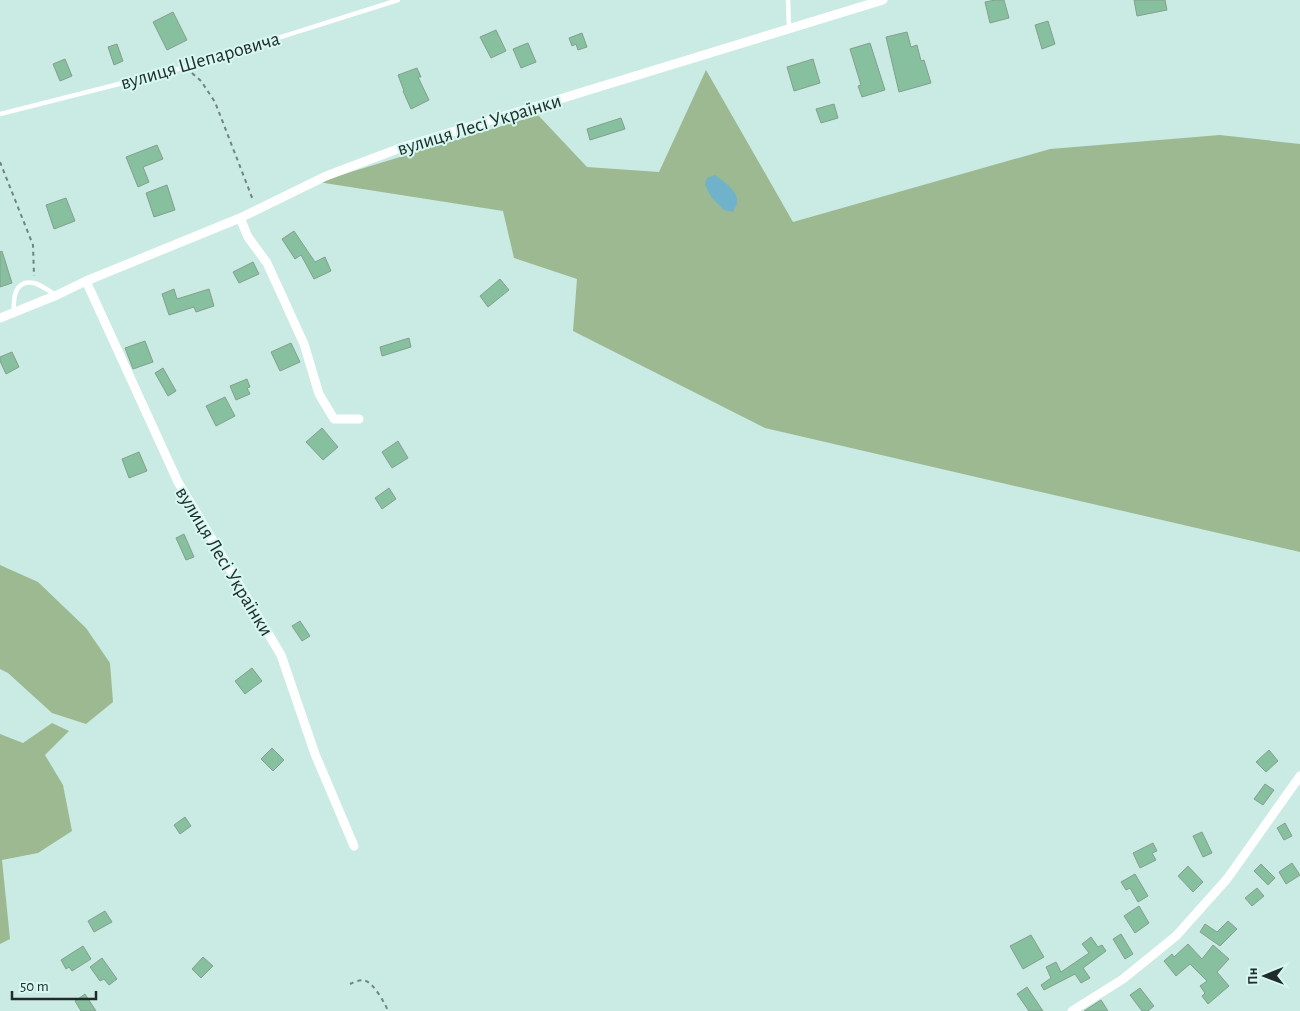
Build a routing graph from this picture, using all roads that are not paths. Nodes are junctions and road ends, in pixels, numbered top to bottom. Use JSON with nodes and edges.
{"nodes":[{"id":1,"x":398,"y":0,"type":"edge"},
{"id":2,"x":788,"y":0,"type":"edge"},
{"id":3,"x":883,"y":0,"type":"edge"},
{"id":4,"x":789,"y":29,"type":"junction"},
{"id":5,"x":0,"y":114,"type":"edge"},
{"id":6,"x":240,"y":218,"type":"junction"},
{"id":7,"x":86,"y":281,"type":"junction"},
{"id":8,"x":57,"y":295,"type":"junction"},
{"id":9,"x":14,"y":313,"type":"junction"},
{"id":10,"x":0,"y":318,"type":"edge"},
{"id":11,"x":360,"y":419,"type":"dead end"},
{"id":12,"x":1300,"y":776,"type":"edge"},
{"id":13,"x":354,"y":846,"type":"dead end"},
{"id":14,"x":1072,"y":1011,"type":"edge"}],
"edges":[{"from":1,"to":5,"type":"lane","name":"вулиця Шепаровича"},
{"from":2,"to":4,"type":"lane"},
{"from":3,"to":4,"type":"street","name":"вулиця Лесі Українки"},
{"from":4,"to":6,"type":"street","name":"вулиця Лесі Українки"},
{"from":6,"to":7,"type":"street","name":"вулиця Лесі Українки"},
{"from":6,"to":11,"type":"street"},
{"from":7,"to":8,"type":"street","name":"вулиця Лесі Українки"},
{"from":7,"to":13,"type":"street","name":"вулиця Лесі Українки"},
{"from":8,"to":9,"type":"street","name":"вулиця Лесі Українки"},
{"from":8,"to":9,"type":"lane"},
{"from":9,"to":10,"type":"street","name":"вулиця Лесі Українки"},
{"from":12,"to":14,"type":"street"}]}
